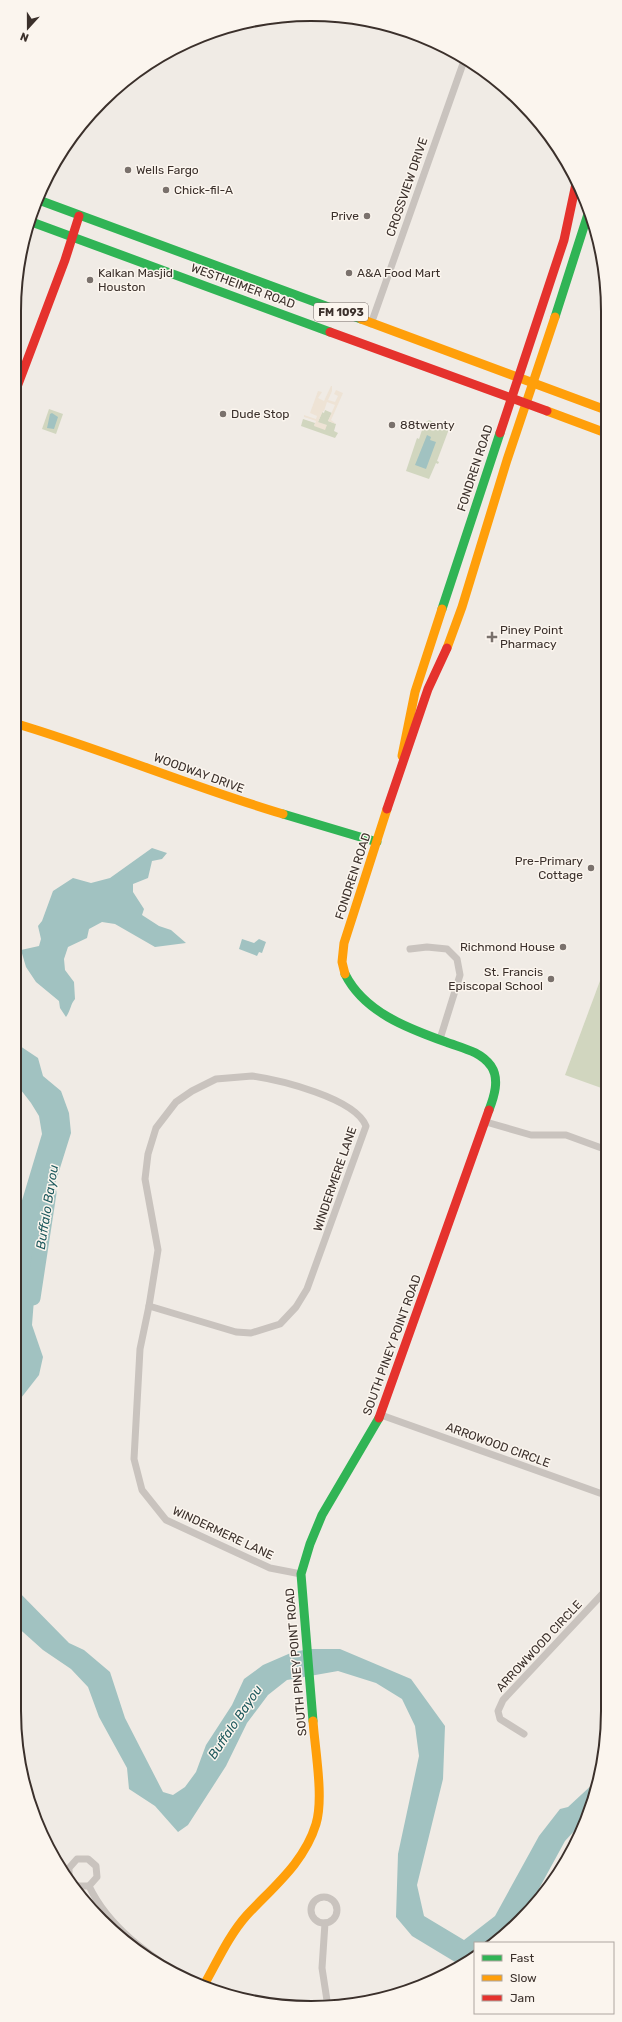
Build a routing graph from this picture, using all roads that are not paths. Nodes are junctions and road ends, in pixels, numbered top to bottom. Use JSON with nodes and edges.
{"nodes":[{"id":1,"x":462,"y":64,"type":"edge"},
{"id":2,"x":575,"y":191,"type":"edge"},
{"id":3,"x":42,"y":202,"type":"edge"},
{"id":4,"x":79,"y":216,"type":"junction"},
{"id":5,"x":587,"y":220,"type":"edge"},
{"id":6,"x":35,"y":223,"type":"edge"},
{"id":7,"x":72,"y":237,"type":"junction"},
{"id":8,"x":371,"y":324,"type":"junction"},
{"id":9,"x":21,"y":376,"type":"edge"},
{"id":10,"x":518,"y":379,"type":"junction"},
{"id":11,"x":534,"y":385,"type":"junction"},
{"id":12,"x":512,"y":398,"type":"junction"},
{"id":13,"x":528,"y":404,"type":"junction"},
{"id":14,"x":601,"y":408,"type":"edge"},
{"id":15,"x":601,"y":431,"type":"edge"},
{"id":16,"x":21,"y":725,"type":"edge"},
{"id":17,"x":401,"y":766,"type":"junction"},
{"id":18,"x":377,"y":842,"type":"junction"},
{"id":19,"x":410,"y":949,"type":"dead end"},
{"id":20,"x":356,"y":993,"type":"joint"},
{"id":21,"x":440,"y":1039,"type":"junction"},
{"id":22,"x":486,"y":1122,"type":"junction"},
{"id":23,"x":601,"y":1148,"type":"edge"},
{"id":24,"x":149,"y":1306,"type":"junction"},
{"id":25,"x":381,"y":1415,"type":"junction"},
{"id":26,"x":601,"y":1494,"type":"edge"},
{"id":27,"x":301,"y":1574,"type":"junction"},
{"id":28,"x":601,"y":1595,"type":"edge"},
{"id":29,"x":524,"y":1734,"type":"dead end"},
{"id":30,"x":69,"y":1870,"type":"edge"},
{"id":31,"x":80,"y":1886,"type":"edge"},
{"id":32,"x":90,"y":1886,"type":"junction"},
{"id":33,"x":325,"y":1923,"type":"dead end"},
{"id":34,"x":122,"y":1930,"type":"edge"},
{"id":35,"x":206,"y":1981,"type":"edge"},
{"id":36,"x":327,"y":2000,"type":"edge"}],
"edges":[{"from":1,"to":8,"type":"street","name":"CROSSVIEW DRIVE"},
{"from":2,"to":10,"type":"street","name":"FONDREN ROAD"},
{"from":3,"to":4,"type":"street","name":"WESTHEIMER ROAD","number":"FM 1093"},
{"from":4,"to":7,"type":"street"},
{"from":4,"to":8,"type":"street","name":"WESTHEIMER ROAD","number":"FM 1093"},
{"from":5,"to":11,"type":"street","name":"FONDREN ROAD"},
{"from":6,"to":7,"type":"street","name":"WESTHEIMER ROAD","number":"FM 1093"},
{"from":7,"to":9,"type":"street"},
{"from":7,"to":12,"type":"street","name":"WESTHEIMER ROAD","number":"FM 1093"},
{"from":8,"to":10,"type":"street","name":"WESTHEIMER ROAD","number":"FM 1093"},
{"from":10,"to":11,"type":"street","name":"WESTHEIMER ROAD","number":"FM 1093"},
{"from":10,"to":12,"type":"street","name":"FONDREN ROAD"},
{"from":11,"to":13,"type":"street","name":"FONDREN ROAD"},
{"from":11,"to":14,"type":"street","name":"WESTHEIMER ROAD","number":"FM 1093"},
{"from":12,"to":13,"type":"street","name":"WESTHEIMER ROAD","number":"FM 1093"},
{"from":12,"to":17,"type":"street","name":"FONDREN ROAD"},
{"from":13,"to":15,"type":"street","name":"WESTHEIMER ROAD","number":"FM 1093"},
{"from":13,"to":17,"type":"street","name":"FONDREN ROAD"},
{"from":16,"to":18,"type":"street","name":"WOODWAY DRIVE"},
{"from":17,"to":18,"type":"street","name":"FONDREN ROAD"},
{"from":18,"to":20,"type":"street","name":"FONDREN ROAD"},
{"from":19,"to":21,"type":"street"},
{"from":20,"to":21,"type":"street","name":"SOUTH PINEY POINT ROAD"},
{"from":21,"to":22,"type":"street","name":"SOUTH PINEY POINT ROAD"},
{"from":22,"to":23,"type":"street"},
{"from":22,"to":25,"type":"street","name":"SOUTH PINEY POINT ROAD"},
{"from":24,"to":24,"type":"street","name":"WINDERMERE LANE"},
{"from":24,"to":27,"type":"street","name":"WINDERMERE LANE"},
{"from":25,"to":26,"type":"street","name":"ARROWOOD CIRCLE"},
{"from":25,"to":27,"type":"street","name":"SOUTH PINEY POINT ROAD"},
{"from":27,"to":35,"type":"street","name":"SOUTH PINEY POINT ROAD"},
{"from":28,"to":29,"type":"street","name":"ARROWWOOD CIRCLE"},
{"from":30,"to":32,"type":"street"},
{"from":31,"to":32,"type":"street"},
{"from":32,"to":34,"type":"street"},
{"from":33,"to":36,"type":"street"}]}
